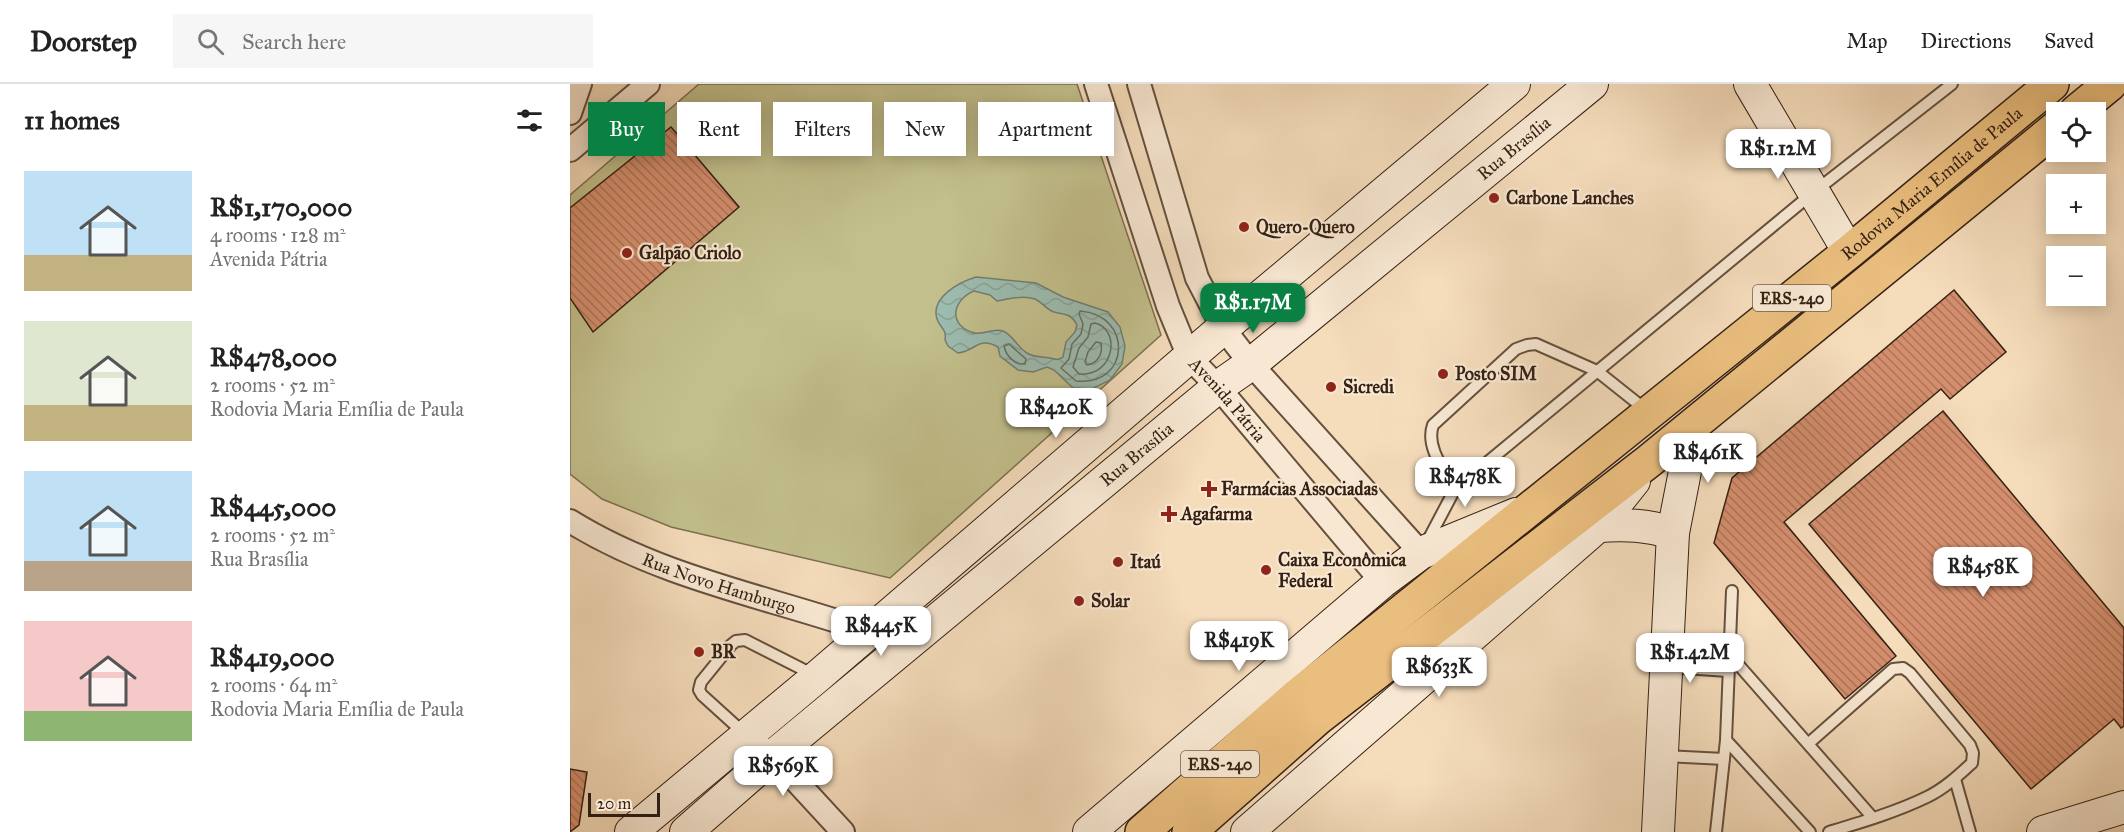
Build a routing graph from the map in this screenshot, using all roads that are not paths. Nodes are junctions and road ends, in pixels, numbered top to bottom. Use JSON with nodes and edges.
{"nodes":[{"id":1,"x":580,"y":84,"type":"edge"},
{"id":2,"x":648,"y":84,"type":"edge"},
{"id":3,"x":1096,"y":84,"type":"edge"},
{"id":4,"x":1138,"y":84,"type":"edge"},
{"id":5,"x":1514,"y":84,"type":"edge"},
{"id":6,"x":1592,"y":84,"type":"edge"},
{"id":7,"x":1750,"y":84,"type":"edge"},
{"id":8,"x":1952,"y":84,"type":"edge"},
{"id":9,"x":2110,"y":84,"type":"edge"},
{"id":10,"x":2050,"y":85,"type":"edge"},
{"id":11,"x":2088,"y":102,"type":"edge"},
{"id":12,"x":570,"y":113,"type":"edge"},
{"id":13,"x":2046,"y":136,"type":"edge"},
{"id":14,"x":570,"y":150,"type":"edge"},
{"id":15,"x":1814,"y":192,"type":"junction"},
{"id":16,"x":1849,"y":252,"type":"junction"},
{"id":17,"x":1223,"y":328,"type":"junction"},
{"id":18,"x":1189,"y":357,"type":"junction"},
{"id":19,"x":1251,"y":364,"type":"junction"},
{"id":20,"x":1597,"y":371,"type":"junction"},
{"id":21,"x":1218,"y":387,"type":"junction"},
{"id":22,"x":1649,"y":412,"type":"junction"},
{"id":23,"x":1694,"y":425,"type":"junction"},
{"id":24,"x":1649,"y":461,"type":"junction"},
{"id":25,"x":1455,"y":489,"type":"junction"},
{"id":26,"x":1528,"y":508,"type":"junction"},
{"id":27,"x":570,"y":521,"type":"edge"},
{"id":28,"x":1598,"y":526,"type":"junction"},
{"id":29,"x":1673,"y":533,"type":"junction"},
{"id":30,"x":1421,"y":553,"type":"junction"},
{"id":31,"x":1382,"y":582,"type":"junction"},
{"id":32,"x":1732,"y":591,"type":"dead end"},
{"id":33,"x":870,"y":631,"type":"junction"},
{"id":34,"x":907,"y":646,"type":"junction"},
{"id":35,"x":1729,"y":654,"type":"junction"},
{"id":36,"x":1666,"y":667,"type":"junction"},
{"id":37,"x":1728,"y":671,"type":"junction"},
{"id":38,"x":817,"y":677,"type":"junction"},
{"id":39,"x":1308,"y":706,"type":"junction"},
{"id":40,"x":746,"y":736,"type":"junction"},
{"id":41,"x":1726,"y":740,"type":"junction"},
{"id":42,"x":1809,"y":743,"type":"junction"},
{"id":43,"x":772,"y":756,"type":"junction"},
{"id":44,"x":1662,"y":756,"type":"junction"},
{"id":45,"x":1724,"y":759,"type":"junction"},
{"id":46,"x":1955,"y":779,"type":"junction"},
{"id":47,"x":2124,"y":807,"type":"edge"},
{"id":48,"x":1873,"y":818,"type":"junction"},
{"id":49,"x":631,"y":832,"type":"edge"},
{"id":50,"x":686,"y":832,"type":"edge"},
{"id":51,"x":843,"y":832,"type":"edge"},
{"id":52,"x":1089,"y":832,"type":"edge"},
{"id":53,"x":1142,"y":832,"type":"edge"},
{"id":54,"x":1189,"y":832,"type":"edge"},
{"id":55,"x":1247,"y":832,"type":"edge"},
{"id":56,"x":1658,"y":832,"type":"edge"},
{"id":57,"x":1716,"y":832,"type":"edge"},
{"id":58,"x":1810,"y":832,"type":"edge"},
{"id":59,"x":1829,"y":832,"type":"edge"},
{"id":60,"x":1970,"y":832,"type":"edge"},
{"id":61,"x":2043,"y":832,"type":"edge"}],
"edges":[{"from":1,"to":12,"type":"street"},
{"from":2,"to":14,"type":"street"},
{"from":3,"to":18,"type":"street","name":"Avenida Pátria"},
{"from":4,"to":17,"type":"street"},
{"from":5,"to":17,"type":"street"},
{"from":6,"to":19,"type":"street","name":"Rua Brasília"},
{"from":7,"to":15,"type":"street"},
{"from":8,"to":15,"type":"lane"},
{"from":9,"to":11,"type":"highway"},
{"from":10,"to":16,"type":"highway","name":"Rodovia Maria Emília de Paula","number":"ERS-240"},
{"from":13,"to":23,"type":"highway","name":"Rodovia Maria Emília de Paula","number":"ERS-240"},
{"from":15,"to":16,"type":"street"},
{"from":15,"to":20,"type":"lane"},
{"from":16,"to":22,"type":"highway","name":"Rodovia Maria Emília de Paula","number":"ERS-240"},
{"from":17,"to":18,"type":"street"},
{"from":17,"to":19,"type":"street"},
{"from":18,"to":21,"type":"street","name":"Avenida Pátria"},
{"from":18,"to":33,"type":"street"},
{"from":19,"to":21,"type":"street","name":"Rua Brasília"},
{"from":19,"to":30,"type":"street"},
{"from":20,"to":22,"type":"lane"},
{"from":20,"to":25,"type":"lane"},
{"from":20,"to":25,"type":"lane"},
{"from":21,"to":31,"type":"street","name":"Avenida Pátria"},
{"from":21,"to":34,"type":"street","name":"Rua Brasília"},
{"from":22,"to":26,"type":"highway","name":"Rodovia Maria Emília de Paula","number":"ERS-240"},
{"from":23,"to":24,"type":"highway","name":"Rodovia Maria Emília de Paula","number":"ERS-240"},
{"from":23,"to":29,"type":"street"},
{"from":24,"to":28,"type":"street"},
{"from":24,"to":39,"type":"highway","name":"Rodovia Maria Emília de Paula","number":"ERS-240"},
{"from":25,"to":30,"type":"lane"},
{"from":26,"to":30,"type":"street"},
{"from":26,"to":39,"type":"highway","name":"Rodovia Maria Emília de Paula","number":"ERS-240"},
{"from":27,"to":33,"type":"street","name":"Rua Novo Hamburgo"},
{"from":28,"to":29,"type":"street"},
{"from":28,"to":55,"type":"street"},
{"from":29,"to":36,"type":"street"},
{"from":30,"to":31,"type":"street"},
{"from":31,"to":52,"type":"street"},
{"from":32,"to":35,"type":"lane"},
{"from":33,"to":34,"type":"street","name":"Rua Novo Hamburgo"},
{"from":33,"to":38,"type":"street"},
{"from":34,"to":43,"type":"street","name":"Rua Brasília"},
{"from":35,"to":37,"type":"lane"},
{"from":35,"to":42,"type":"lane"},
{"from":36,"to":37,"type":"lane"},
{"from":36,"to":44,"type":"street"},
{"from":37,"to":41,"type":"lane"},
{"from":38,"to":40,"type":"street"},
{"from":38,"to":40,"type":"lane"},
{"from":39,"to":53,"type":"highway","name":"Rodovia Maria Emília de Paula","number":"ERS-240"},
{"from":39,"to":54,"type":"highway","name":"Rodovia Maria Emília de Paula","number":"ERS-240"},
{"from":40,"to":43,"type":"street"},
{"from":40,"to":49,"type":"street"},
{"from":41,"to":45,"type":"lane"},
{"from":41,"to":58,"type":"lane"},
{"from":42,"to":46,"type":"lane"},
{"from":42,"to":48,"type":"lane"},
{"from":43,"to":50,"type":"street","name":"Rua Brasília"},
{"from":43,"to":51,"type":"street"},
{"from":44,"to":45,"type":"lane"},
{"from":44,"to":56,"type":"street"},
{"from":45,"to":57,"type":"lane"},
{"from":46,"to":48,"type":"lane"},
{"from":46,"to":60,"type":"lane"},
{"from":47,"to":61,"type":"street"},
{"from":48,"to":59,"type":"lane"}]}
